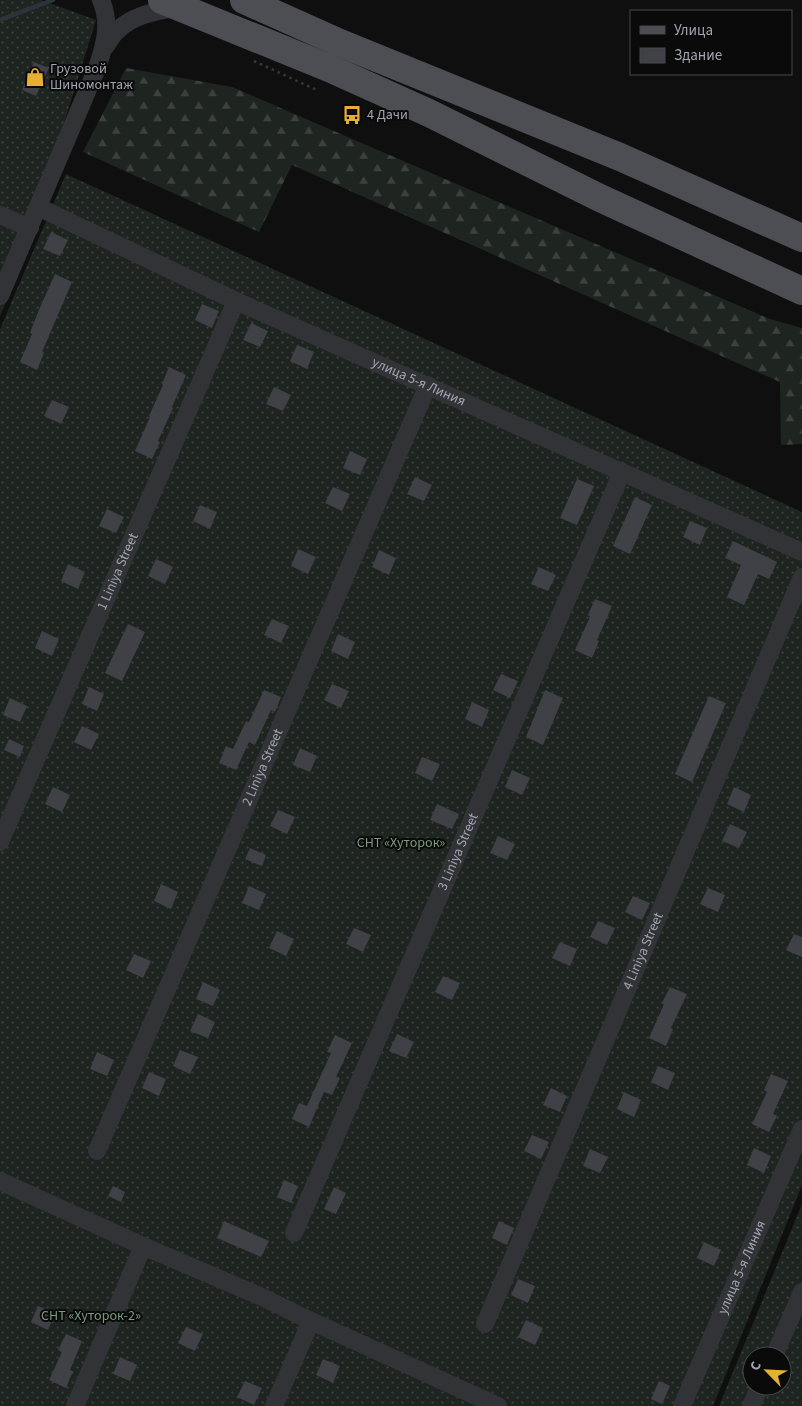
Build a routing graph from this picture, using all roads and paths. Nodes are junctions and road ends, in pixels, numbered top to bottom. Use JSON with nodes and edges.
{"nodes":[{"id":1,"x":101,"y":0,"type":"edge"},
{"id":2,"x":244,"y":0,"type":"edge"},
{"id":3,"x":170,"y":4,"type":"edge"},
{"id":4,"x":105,"y":47,"type":"junction"},
{"id":5,"x":250,"y":59,"type":"dead end"},
{"id":6,"x":319,"y":91,"type":"dead end"},
{"id":7,"x":38,"y":207,"type":"junction"},
{"id":8,"x":0,"y":215,"type":"edge"},
{"id":9,"x":30,"y":228,"type":"junction"},
{"id":10,"x":802,"y":238,"type":"edge"},
{"id":11,"x":802,"y":291,"type":"edge"},
{"id":12,"x":0,"y":296,"type":"edge"},
{"id":13,"x":236,"y":301,"type":"junction"},
{"id":14,"x":428,"y":385,"type":"junction"},
{"id":15,"x":622,"y":472,"type":"junction"},
{"id":16,"x":802,"y":552,"type":"edge"},
{"id":17,"x":802,"y":577,"type":"edge"},
{"id":18,"x":0,"y":842,"type":"edge"},
{"id":19,"x":802,"y":1129,"type":"edge"},
{"id":20,"x":97,"y":1152,"type":"dead end"},
{"id":21,"x":0,"y":1181,"type":"edge"},
{"id":22,"x":294,"y":1233,"type":"dead end"},
{"id":23,"x":143,"y":1246,"type":"junction"},
{"id":24,"x":802,"y":1292,"type":"edge"},
{"id":25,"x":311,"y":1321,"type":"junction"},
{"id":26,"x":485,"y":1324,"type":"dead end"},
{"id":27,"x":778,"y":1346,"type":"edge"},
{"id":28,"x":479,"y":1402,"type":"edge"},
{"id":29,"x":75,"y":1406,"type":"edge"},
{"id":30,"x":274,"y":1406,"type":"edge"},
{"id":31,"x":498,"y":1406,"type":"edge"},
{"id":32,"x":682,"y":1406,"type":"edge"}],
"edges":[{"from":1,"to":4,"type":"street"},
{"from":2,"to":10,"type":"main road"},
{"from":3,"to":4,"type":"street"},
{"from":3,"to":11,"type":"main road"},
{"from":4,"to":7,"type":"street"},
{"from":5,"to":6,"type":"path"},
{"from":7,"to":9,"type":"street"},
{"from":7,"to":13,"type":"street","name":"улица 5-я Линия"},
{"from":8,"to":9,"type":"street"},
{"from":9,"to":12,"type":"street"},
{"from":13,"to":14,"type":"street","name":"улица 5-я Линия"},
{"from":13,"to":18,"type":"street","name":"1 Liniya Street"},
{"from":14,"to":15,"type":"street","name":"улица 5-я Линия"},
{"from":14,"to":20,"type":"street","name":"2 Liniya Street"},
{"from":15,"to":16,"type":"street","name":"улица 5-я Линия"},
{"from":15,"to":22,"type":"street","name":"3 Liniya Street"},
{"from":17,"to":26,"type":"street","name":"4 Liniya Street"},
{"from":19,"to":32,"type":"street","name":"улица 5-я Линия"},
{"from":21,"to":23,"type":"street"},
{"from":23,"to":25,"type":"street"},
{"from":23,"to":29,"type":"street"},
{"from":24,"to":27,"type":"street"},
{"from":25,"to":28,"type":"street"},
{"from":25,"to":30,"type":"street"},
{"from":28,"to":31,"type":"street"}]}
